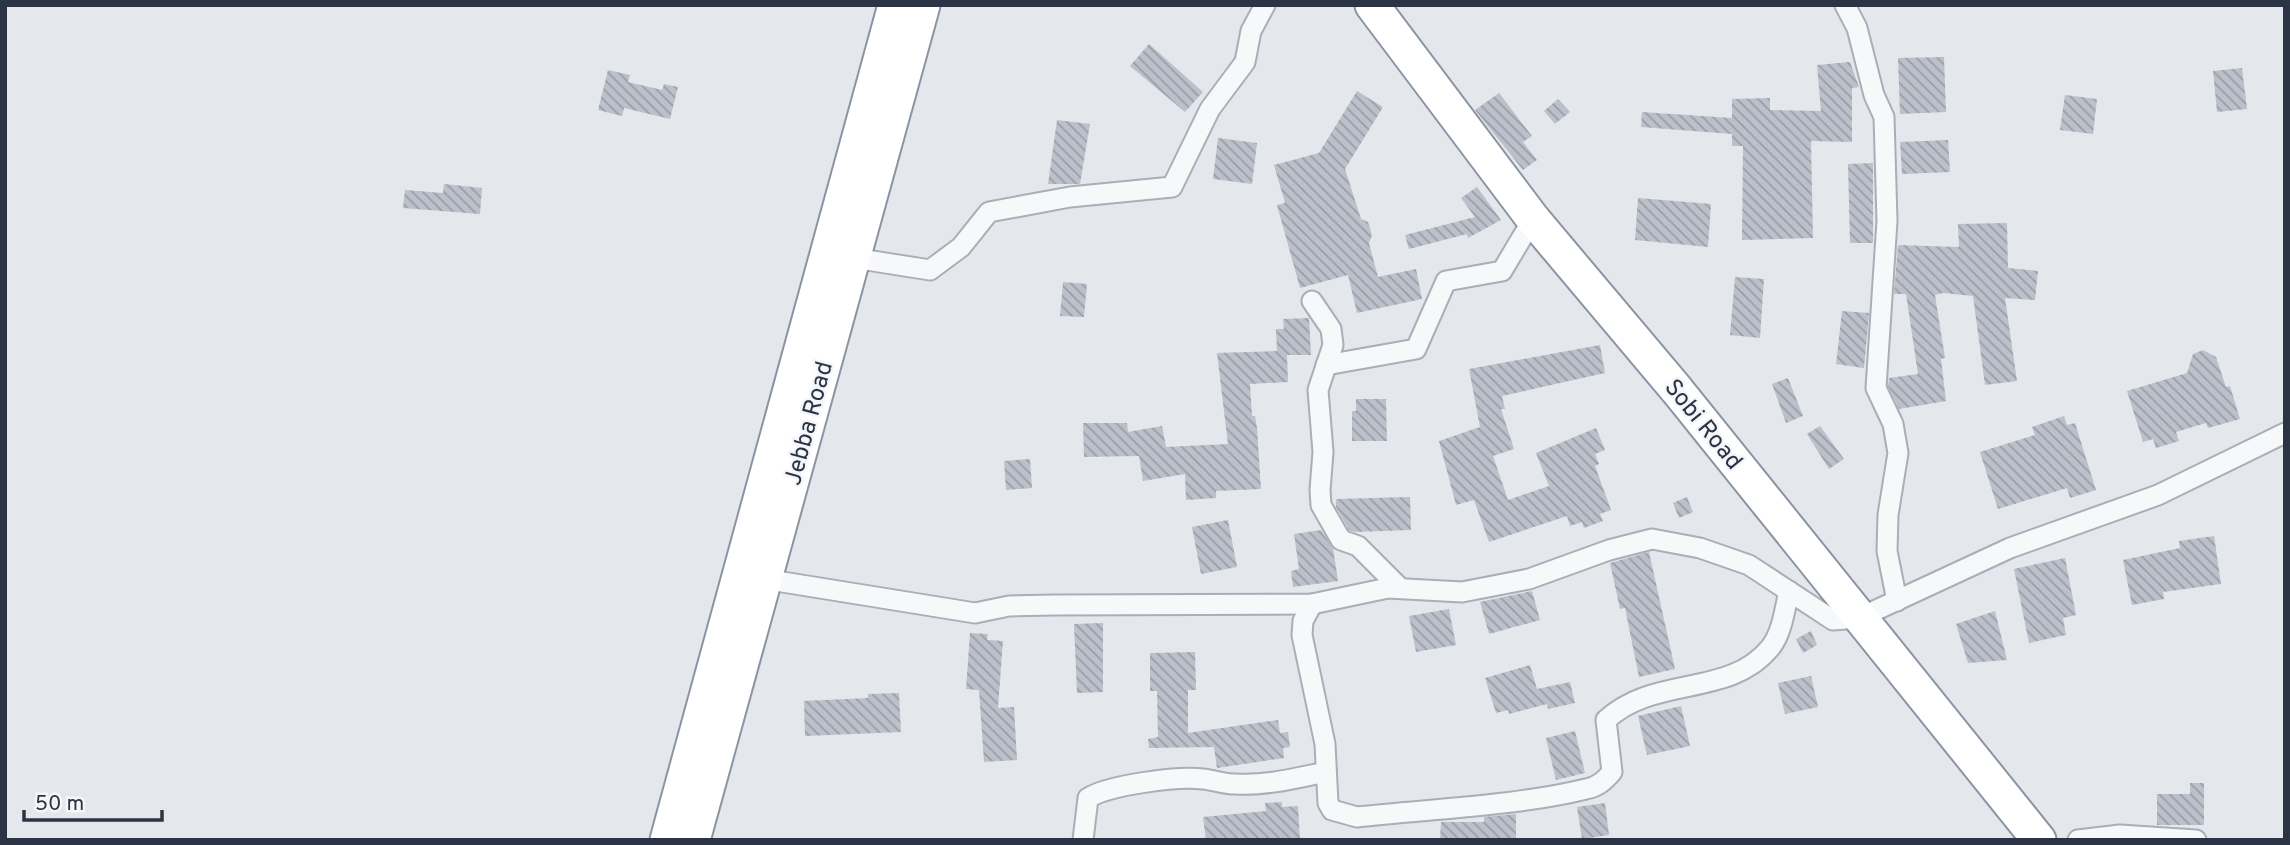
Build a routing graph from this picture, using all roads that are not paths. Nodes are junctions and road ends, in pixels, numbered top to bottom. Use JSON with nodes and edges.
{"nodes":[{"id":1,"x":895,"y":5,"type":"edge"},
{"id":2,"x":923,"y":5,"type":"edge"},
{"id":3,"x":1265,"y":5,"type":"edge"},
{"id":4,"x":1372,"y":5,"type":"edge"},
{"id":5,"x":1845,"y":5,"type":"edge"},
{"id":6,"x":1533,"y":219,"type":"junction"},
{"id":7,"x":854,"y":258,"type":"junction"},
{"id":8,"x":1312,"y":302,"type":"dead end"},
{"id":9,"x":1326,"y":365,"type":"junction"},
{"id":10,"x":2285,"y":433,"type":"edge"},
{"id":11,"x":764,"y":579,"type":"junction"},
{"id":12,"x":1399,"y":587,"type":"junction"},
{"id":13,"x":1789,"y":591,"type":"junction"},
{"id":14,"x":1897,"y":601,"type":"junction"},
{"id":15,"x":1312,"y":604,"type":"junction"},
{"id":16,"x":1859,"y":618,"type":"junction"},
{"id":17,"x":1325,"y":772,"type":"junction"},
{"id":18,"x":667,"y":840,"type":"edge"},
{"id":19,"x":693,"y":840,"type":"edge"},
{"id":20,"x":1083,"y":840,"type":"edge"},
{"id":21,"x":2039,"y":840,"type":"edge"},
{"id":22,"x":2078,"y":840,"type":"edge"},
{"id":23,"x":2196,"y":840,"type":"edge"}],
"edges":[{"from":1,"to":18,"type":"highway"},
{"from":2,"to":7,"type":"highway","name":"Jebba Road"},
{"from":3,"to":7,"type":"street"},
{"from":4,"to":6,"type":"highway","name":"Sobi Road"},
{"from":5,"to":14,"type":"street"},
{"from":6,"to":9,"type":"street"},
{"from":6,"to":16,"type":"highway","name":"Sobi Road"},
{"from":7,"to":11,"type":"highway","name":"Jebba Road"},
{"from":8,"to":9,"type":"street"},
{"from":9,"to":12,"type":"street"},
{"from":10,"to":14,"type":"street"},
{"from":11,"to":15,"type":"street"},
{"from":11,"to":19,"type":"highway","name":"Jebba Road"},
{"from":12,"to":13,"type":"street"},
{"from":12,"to":15,"type":"street"},
{"from":13,"to":16,"type":"street"},
{"from":13,"to":17,"type":"street"},
{"from":14,"to":16,"type":"street"},
{"from":15,"to":17,"type":"street"},
{"from":16,"to":21,"type":"highway","name":"Sobi Road"},
{"from":17,"to":20,"type":"street"},
{"from":22,"to":23,"type":"street"}]}
